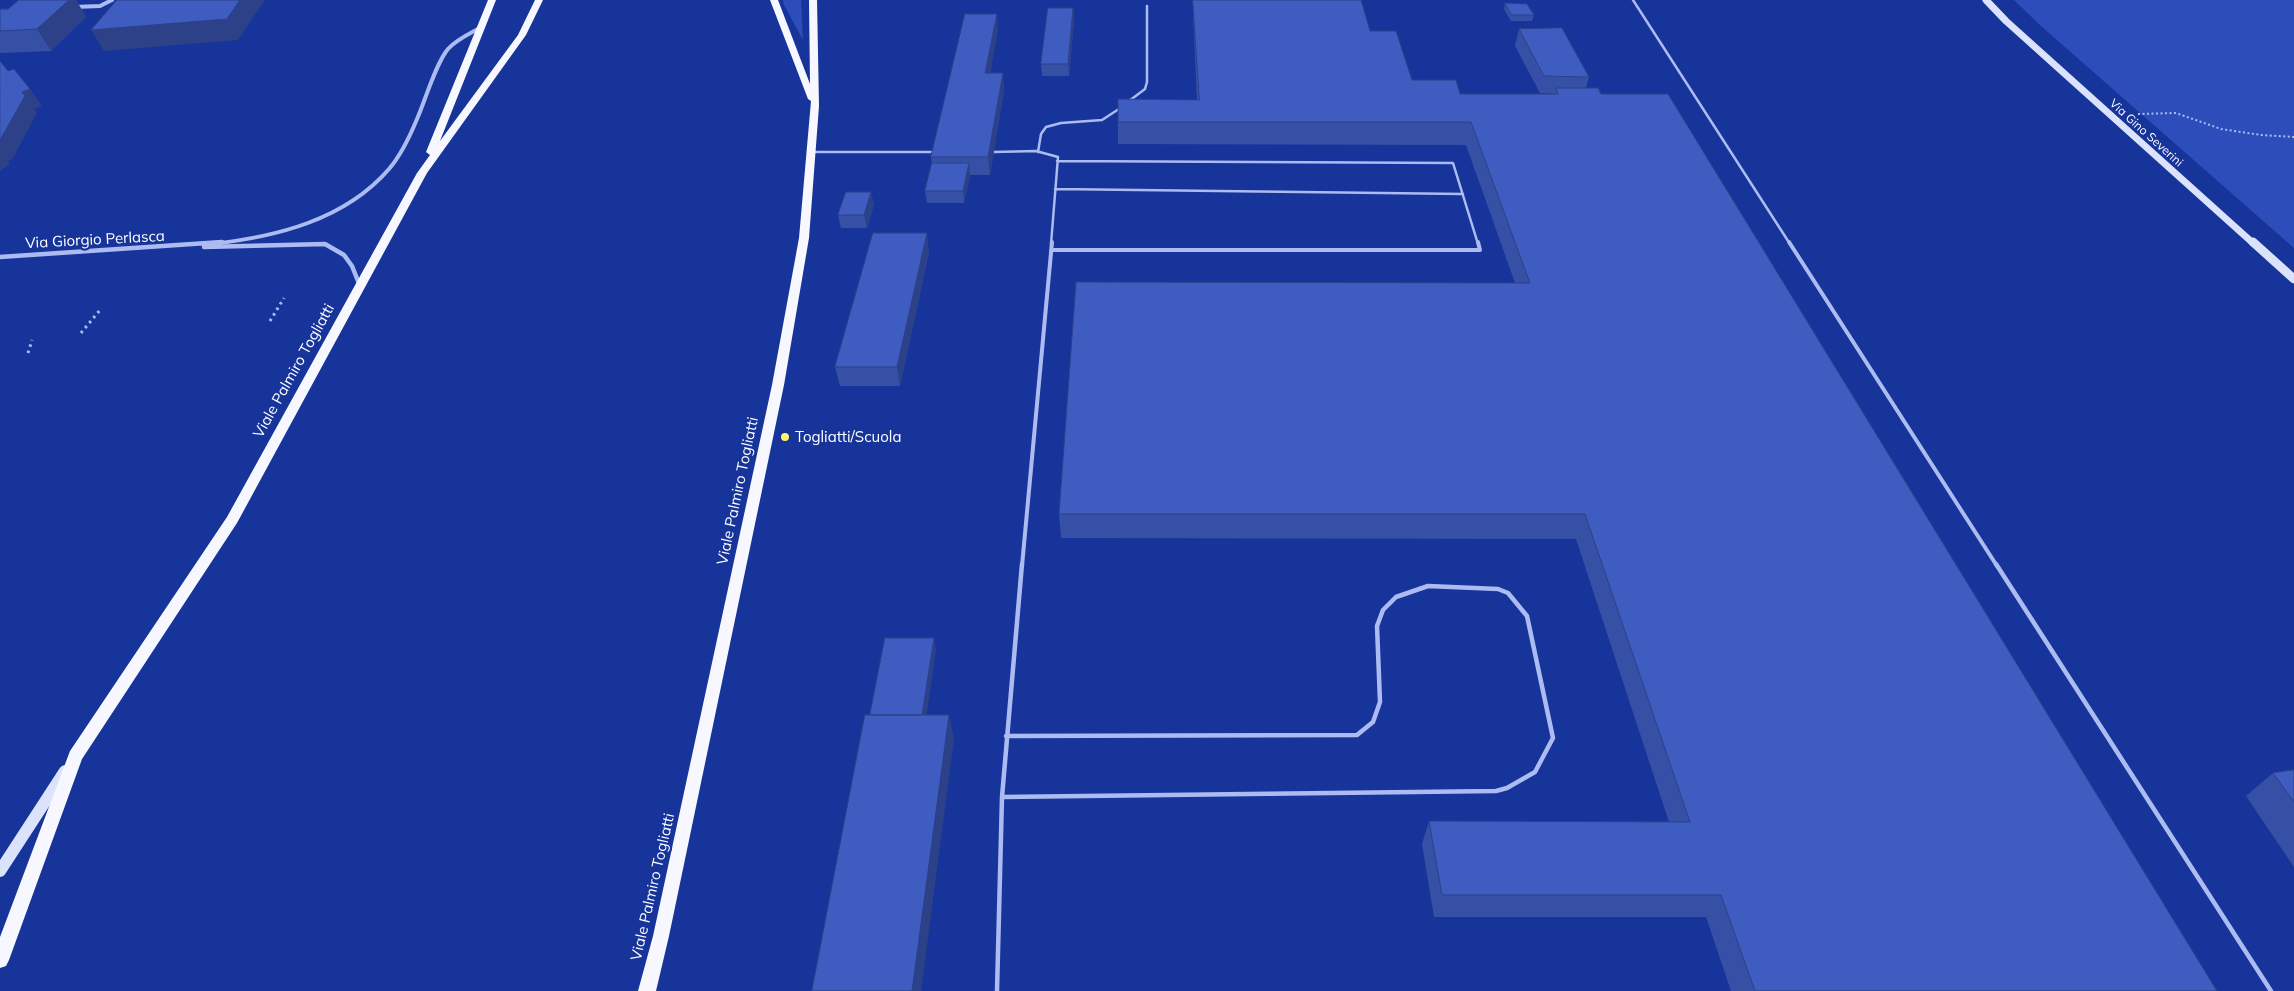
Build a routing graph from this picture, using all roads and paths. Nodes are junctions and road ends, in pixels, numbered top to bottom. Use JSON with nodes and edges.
{"nodes":[{"id":1,"x":112,"y":0,"type":"edge"},
{"id":2,"x":492,"y":0,"type":"edge"},
{"id":3,"x":539,"y":0,"type":"edge"},
{"id":4,"x":774,"y":0,"type":"edge"},
{"id":5,"x":813,"y":0,"type":"edge"},
{"id":6,"x":1633,"y":0,"type":"edge"},
{"id":7,"x":1986,"y":0,"type":"edge"},
{"id":8,"x":1146,"y":6,"type":"dead end"},
{"id":9,"x":67,"y":8,"type":"dead end"},
{"id":10,"x":482,"y":26,"type":"junction"},
{"id":11,"x":815,"y":106,"type":"junction"},
{"id":12,"x":2109,"y":115,"type":"junction"},
{"id":13,"x":2294,"y":137,"type":"edge"},
{"id":14,"x":811,"y":152,"type":"junction"},
{"id":15,"x":939,"y":152,"type":"edge"},
{"id":16,"x":994,"y":152,"type":"edge"},
{"id":17,"x":1038,"y":152,"type":"junction"},
{"id":18,"x":1057,"y":161,"type":"junction"},
{"id":19,"x":422,"y":173,"type":"junction"},
{"id":20,"x":1056,"y":189,"type":"junction"},
{"id":21,"x":1462,"y":194,"type":"junction"},
{"id":22,"x":192,"y":246,"type":"junction"},
{"id":23,"x":1051,"y":250,"type":"junction"},
{"id":24,"x":0,"y":257,"type":"edge"},
{"id":25,"x":2294,"y":280,"type":"edge"},
{"id":26,"x":360,"y":287,"type":"junction"},
{"id":27,"x":284,"y":298,"type":"dead end"},
{"id":28,"x":100,"y":310,"type":"dead end"},
{"id":29,"x":270,"y":321,"type":"dead end"},
{"id":30,"x":81,"y":333,"type":"dead end"},
{"id":31,"x":32,"y":340,"type":"dead end"},
{"id":32,"x":28,"y":353,"type":"dead end"},
{"id":33,"x":1006,"y":736,"type":"junction"},
{"id":34,"x":76,"y":756,"type":"junction"},
{"id":35,"x":1002,"y":797,"type":"junction"},
{"id":36,"x":1,"y":870,"type":"edge"},
{"id":37,"x":0,"y":960,"type":"edge"},
{"id":38,"x":647,"y":991,"type":"edge"},
{"id":39,"x":997,"y":991,"type":"edge"},
{"id":40,"x":2271,"y":991,"type":"edge"}],
"edges":[{"from":1,"to":9,"type":"street"},
{"from":2,"to":10,"type":"main road"},
{"from":3,"to":19,"type":"main road","name":"Viale Palmiro Togliatti"},
{"from":4,"to":11,"type":"main road","name":"Viale Palmiro Togliatti"},
{"from":5,"to":11,"type":"main road"},
{"from":6,"to":40,"type":"lane"},
{"from":7,"to":12,"type":"street","name":"Via Gino Severini"},
{"from":8,"to":17,"type":"lane"},
{"from":10,"to":19,"type":"main road"},
{"from":10,"to":22,"type":"street"},
{"from":11,"to":14,"type":"main road","name":"Viale Palmiro Togliatti"},
{"from":12,"to":13,"type":"path"},
{"from":12,"to":25,"type":"street","name":"Via Gino Severini"},
{"from":14,"to":15,"type":"lane"},
{"from":14,"to":38,"type":"main road","name":"Viale Palmiro Togliatti"},
{"from":16,"to":17,"type":"lane"},
{"from":17,"to":18,"type":"lane"},
{"from":18,"to":20,"type":"lane"},
{"from":18,"to":21,"type":"lane"},
{"from":19,"to":26,"type":"main road","name":"Viale Palmiro Togliatti"},
{"from":20,"to":21,"type":"lane"},
{"from":20,"to":23,"type":"lane"},
{"from":21,"to":23,"type":"lane"},
{"from":22,"to":24,"type":"street","name":"Via Giorgio Perlasca"},
{"from":22,"to":26,"type":"street"},
{"from":23,"to":33,"type":"lane"},
{"from":26,"to":34,"type":"main road","name":"Viale Palmiro Togliatti"},
{"from":27,"to":29,"type":"path"},
{"from":28,"to":30,"type":"path"},
{"from":31,"to":32,"type":"path"},
{"from":33,"to":35,"type":"lane"},
{"from":33,"to":35,"type":"lane"},
{"from":34,"to":36,"type":"street","name":"Viale Palmiro Togliatti"},
{"from":34,"to":37,"type":"main road","name":"Viale Palmiro Togliatti"},
{"from":35,"to":39,"type":"lane"}]}
